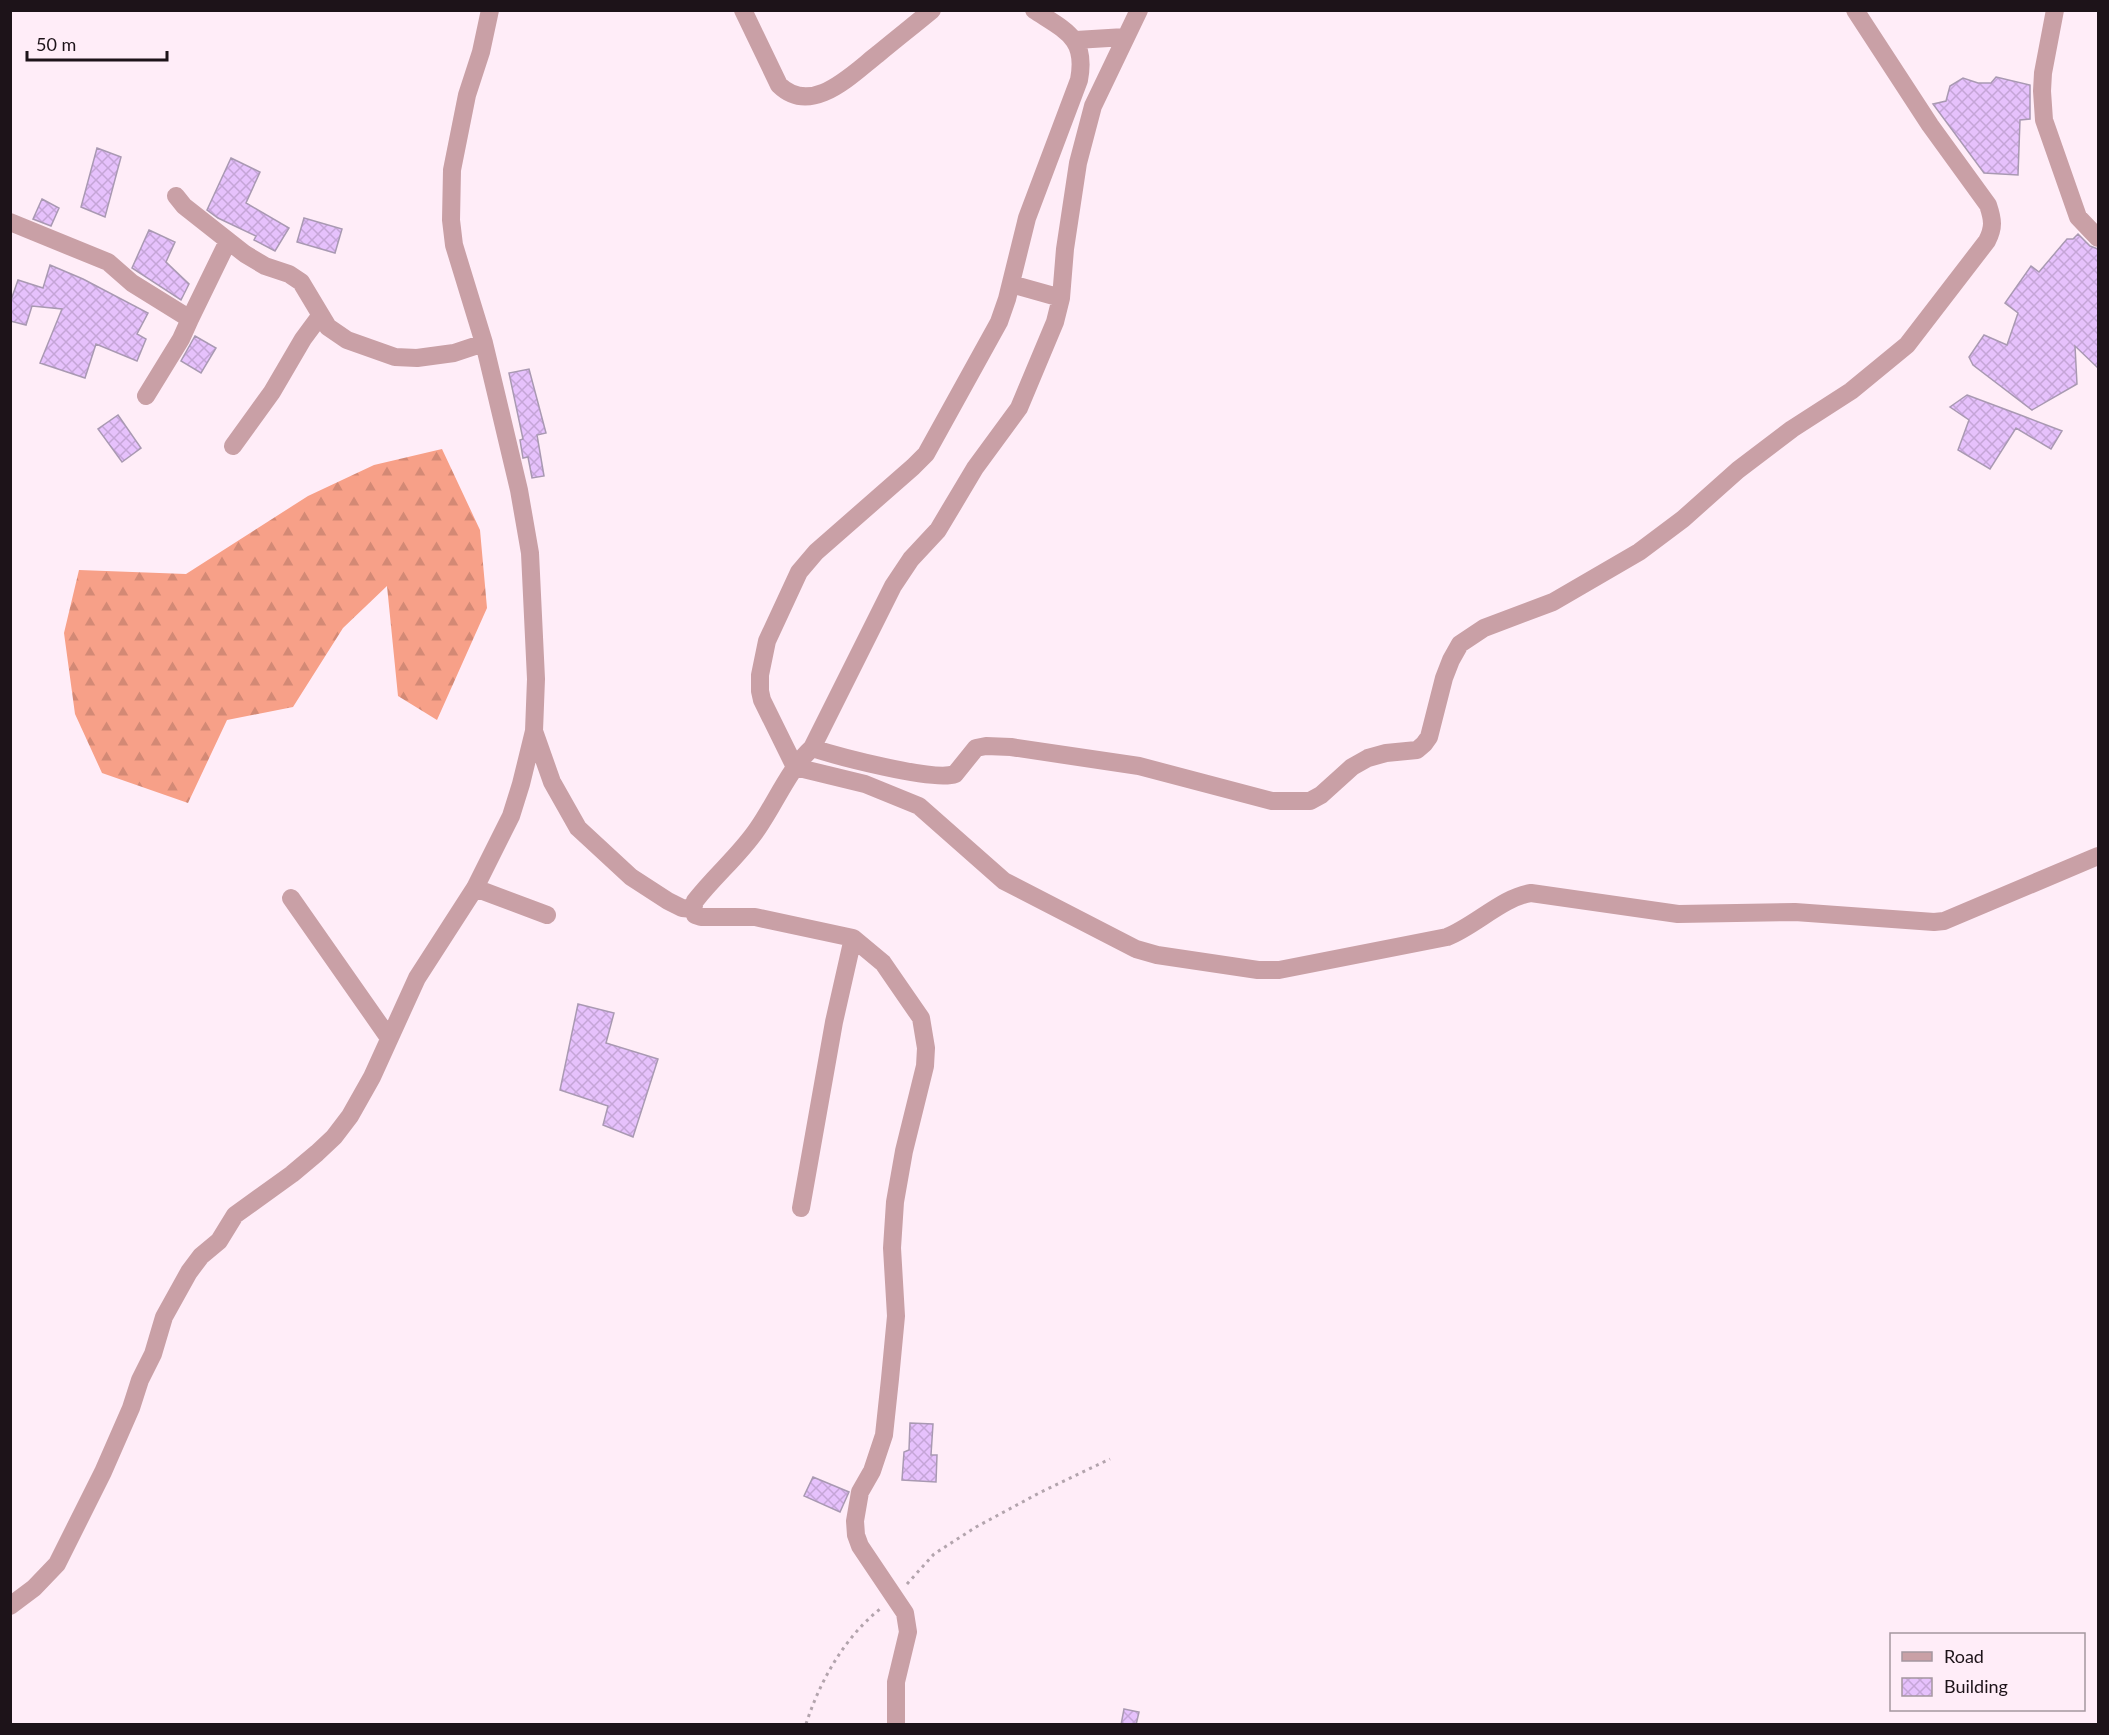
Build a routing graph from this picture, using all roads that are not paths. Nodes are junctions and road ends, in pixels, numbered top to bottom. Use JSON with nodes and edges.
{"nodes":[{"id":1,"x":490,"y":10,"type":"edge"},
{"id":2,"x":743,"y":10,"type":"edge"},
{"id":3,"x":932,"y":10,"type":"edge"},
{"id":4,"x":1034,"y":10,"type":"edge"},
{"id":5,"x":1139,"y":10,"type":"edge"},
{"id":6,"x":1856,"y":10,"type":"edge"},
{"id":7,"x":2055,"y":10,"type":"edge"},
{"id":8,"x":1125,"y":37,"type":"junction"},
{"id":9,"x":1076,"y":40,"type":"junction"},
{"id":10,"x":176,"y":195,"type":"dead end"},
{"id":11,"x":10,"y":222,"type":"edge"},
{"id":12,"x":2098,"y":238,"type":"edge"},
{"id":13,"x":228,"y":241,"type":"junction"},
{"id":14,"x":1011,"y":284,"type":"junction"},
{"id":15,"x":1061,"y":298,"type":"junction"},
{"id":16,"x":320,"y":316,"type":"junction"},
{"id":17,"x":190,"y":319,"type":"junction"},
{"id":18,"x":484,"y":343,"type":"junction"},
{"id":19,"x":146,"y":396,"type":"dead end"},
{"id":20,"x":233,"y":446,"type":"dead end"},
{"id":21,"x":534,"y":731,"type":"junction"},
{"id":22,"x":812,"y":748,"type":"junction"},
{"id":23,"x":795,"y":767,"type":"junction"},
{"id":24,"x":2098,"y":856,"type":"edge"},
{"id":25,"x":475,"y":888,"type":"junction"},
{"id":26,"x":291,"y":898,"type":"dead end"},
{"id":27,"x":693,"y":909,"type":"junction"},
{"id":28,"x":546,"y":915,"type":"dead end"},
{"id":29,"x":853,"y":938,"type":"junction"},
{"id":30,"x":389,"y":1038,"type":"junction"},
{"id":31,"x":801,"y":1208,"type":"dead end"},
{"id":32,"x":10,"y":1606,"type":"edge"},
{"id":33,"x":896,"y":1725,"type":"edge"}],
"edges":[{"from":1,"to":18,"type":"street"},
{"from":2,"to":3,"type":"street"},
{"from":4,"to":9,"type":"street"},
{"from":5,"to":8,"type":"street"},
{"from":6,"to":22,"type":"street"},
{"from":7,"to":12,"type":"street"},
{"from":8,"to":9,"type":"street"},
{"from":8,"to":15,"type":"street"},
{"from":9,"to":14,"type":"street"},
{"from":10,"to":13,"type":"street"},
{"from":11,"to":17,"type":"street"},
{"from":13,"to":16,"type":"street"},
{"from":13,"to":17,"type":"street"},
{"from":14,"to":15,"type":"street"},
{"from":14,"to":23,"type":"street"},
{"from":15,"to":22,"type":"street"},
{"from":16,"to":18,"type":"street"},
{"from":16,"to":20,"type":"street"},
{"from":17,"to":19,"type":"street"},
{"from":18,"to":21,"type":"street"},
{"from":21,"to":25,"type":"street"},
{"from":21,"to":27,"type":"street"},
{"from":22,"to":23,"type":"street"},
{"from":23,"to":24,"type":"street"},
{"from":23,"to":27,"type":"street"},
{"from":25,"to":28,"type":"street"},
{"from":25,"to":30,"type":"street"},
{"from":26,"to":30,"type":"street"},
{"from":27,"to":29,"type":"street"},
{"from":29,"to":31,"type":"street"},
{"from":29,"to":33,"type":"street"},
{"from":30,"to":32,"type":"street"}]}
